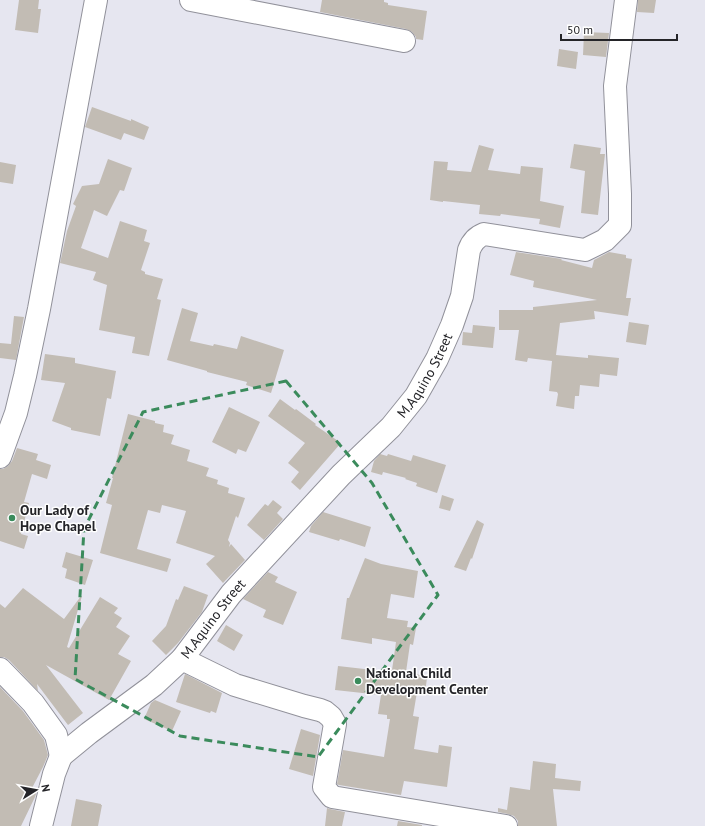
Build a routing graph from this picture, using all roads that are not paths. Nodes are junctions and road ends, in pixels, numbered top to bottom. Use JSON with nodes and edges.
{"nodes":[{"id":1,"x":96,"y":0,"type":"edge"},
{"id":2,"x":191,"y":0,"type":"edge"},
{"id":3,"x":626,"y":0,"type":"edge"},
{"id":4,"x":404,"y":41,"type":"dead end"},
{"id":5,"x":0,"y":457,"type":"edge"},
{"id":6,"x":182,"y":659,"type":"junction"},
{"id":7,"x":0,"y":669,"type":"edge"},
{"id":8,"x":61,"y":756,"type":"junction"},
{"id":9,"x":41,"y":826,"type":"edge"},
{"id":10,"x":506,"y":826,"type":"edge"}],
"edges":[{"from":1,"to":5,"type":"street"},
{"from":2,"to":4,"type":"street"},
{"from":3,"to":6,"type":"street","name":"M.Aquino Street"},
{"from":6,"to":8,"type":"street","name":"M.Aquino Street"},
{"from":6,"to":10,"type":"street"},
{"from":7,"to":8,"type":"street"},
{"from":8,"to":9,"type":"street"}]}
